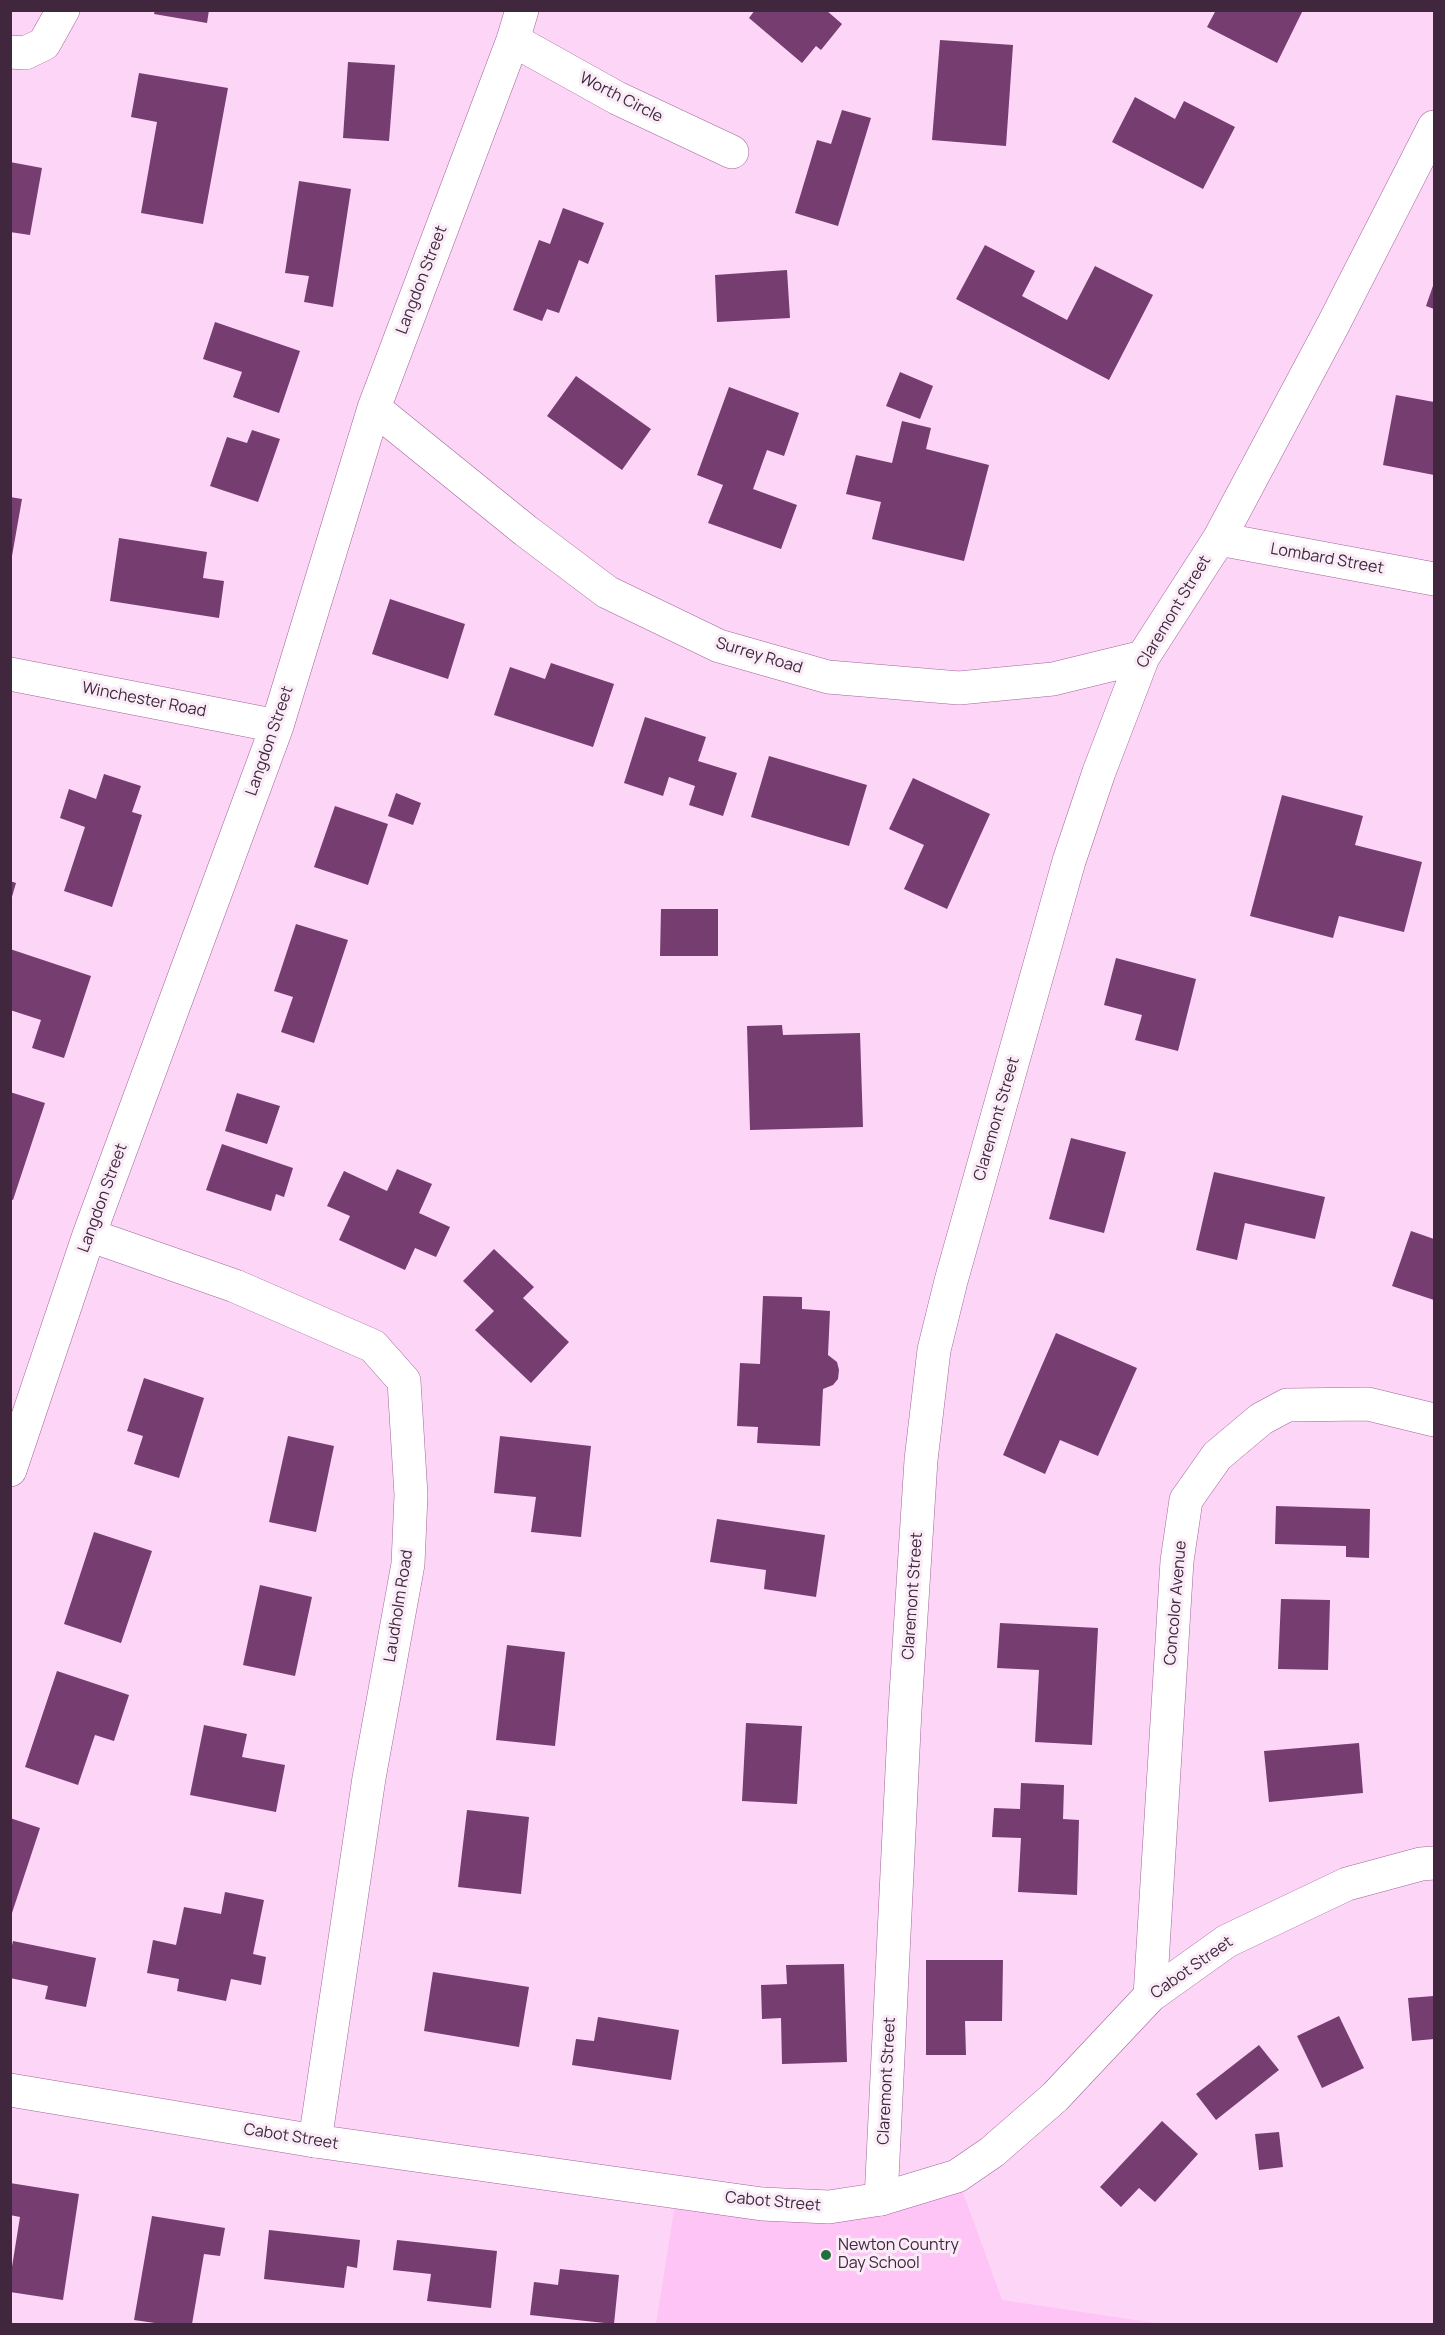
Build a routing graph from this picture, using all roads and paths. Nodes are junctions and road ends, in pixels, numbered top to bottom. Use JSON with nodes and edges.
{"nodes":[{"id":1,"x":63,"y":10,"type":"edge"},
{"id":2,"x":518,"y":25,"type":"edge"},
{"id":3,"x":10,"y":52,"type":"edge"},
{"id":4,"x":1434,"y":127,"type":"edge"},
{"id":5,"x":732,"y":152,"type":"dead end"},
{"id":6,"x":374,"y":408,"type":"junction"},
{"id":7,"x":1219,"y":539,"type":"junction"},
{"id":8,"x":1434,"y":579,"type":"edge"},
{"id":9,"x":1143,"y":657,"type":"junction"},
{"id":10,"x":10,"y":674,"type":"edge"},
{"id":11,"x":277,"y":726,"type":"junction"},
{"id":12,"x":89,"y":1234,"type":"junction"},
{"id":13,"x":1434,"y":1420,"type":"edge"},
{"id":14,"x":10,"y":1470,"type":"edge"},
{"id":15,"x":1434,"y":1863,"type":"edge"},
{"id":16,"x":1150,"y":1996,"type":"junction"},
{"id":17,"x":10,"y":2090,"type":"edge"},
{"id":18,"x":315,"y":2141,"type":"junction"},
{"id":19,"x":881,"y":2199,"type":"junction"}],
"edges":[{"from":1,"to":3,"type":"street"},
{"from":2,"to":5,"type":"street","name":"Worth Circle"},
{"from":2,"to":6,"type":"street","name":"Langdon Street"},
{"from":4,"to":7,"type":"street","name":"Claremont Street"},
{"from":6,"to":9,"type":"street","name":"Surrey Road"},
{"from":6,"to":11,"type":"street","name":"Langdon Street"},
{"from":7,"to":8,"type":"street","name":"Lombard Street"},
{"from":7,"to":9,"type":"street","name":"Claremont Street"},
{"from":9,"to":19,"type":"street","name":"Claremont Street"},
{"from":10,"to":11,"type":"street","name":"Winchester Road"},
{"from":11,"to":12,"type":"street","name":"Langdon Street"},
{"from":12,"to":14,"type":"street","name":"Langdon Street"},
{"from":12,"to":18,"type":"street","name":"Laudholm Road"},
{"from":13,"to":16,"type":"street","name":"Concolor Avenue"},
{"from":15,"to":16,"type":"street","name":"Cabot Street"},
{"from":16,"to":19,"type":"street","name":"Cabot Street"},
{"from":17,"to":18,"type":"street","name":"Cabot Street"},
{"from":18,"to":19,"type":"street","name":"Cabot Street"}]}
